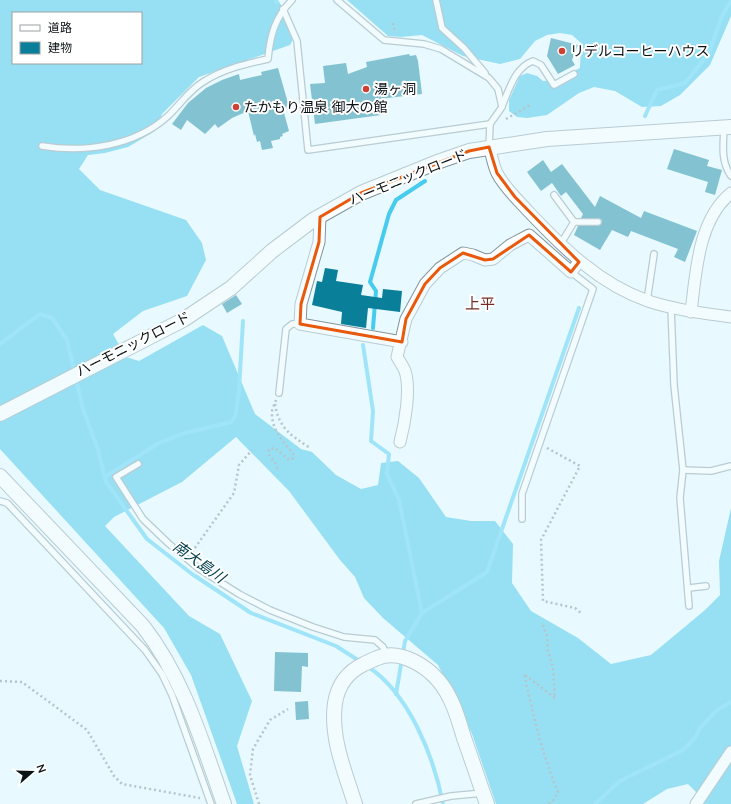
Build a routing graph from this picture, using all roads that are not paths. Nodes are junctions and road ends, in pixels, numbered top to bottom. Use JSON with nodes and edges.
{"nodes":[{"id":1,"x":292,"y":0,"type":"edge"},
{"id":2,"x":337,"y":0,"type":"edge"},
{"id":3,"x":436,"y":0,"type":"edge"},
{"id":4,"x":283,"y":9,"type":"junction"},
{"id":5,"x":574,"y":74,"type":"dead end"},
{"id":6,"x":489,"y":78,"type":"junction"},
{"id":7,"x":502,"y":107,"type":"junction"},
{"id":8,"x":490,"y":124,"type":"junction"},
{"id":9,"x":727,"y":126,"type":"edge"},
{"id":10,"x":42,"y":146,"type":"dead end"},
{"id":11,"x":489,"y":147,"type":"junction"},
{"id":12,"x":731,"y":176,"type":"edge"},
{"id":13,"x":731,"y":194,"type":"edge"},
{"id":14,"x":554,"y":195,"type":"dead end"},
{"id":15,"x":320,"y":217,"type":"junction"},
{"id":16,"x":574,"y":222,"type":"junction"},
{"id":17,"x":598,"y":222,"type":"dead end"},
{"id":18,"x":560,"y":245,"type":"junction"},
{"id":19,"x":654,"y":254,"type":"dead end"},
{"id":20,"x":579,"y":262,"type":"junction"},
{"id":21,"x":571,"y":272,"type":"junction"},
{"id":22,"x":647,"y":301,"type":"junction"},
{"id":23,"x":670,"y":307,"type":"junction"},
{"id":24,"x":691,"y":312,"type":"junction"},
{"id":25,"x":731,"y":317,"type":"edge"},
{"id":26,"x":300,"y":324,"type":"junction"},
{"id":27,"x":402,"y":342,"type":"junction"},
{"id":28,"x":278,"y":393,"type":"road end"},
{"id":29,"x":0,"y":414,"type":"edge"},
{"id":30,"x":400,"y":442,"type":"dead end"},
{"id":31,"x":138,"y":464,"type":"dead end"},
{"id":32,"x":731,"y":466,"type":"edge"},
{"id":33,"x":682,"y":470,"type":"junction"},
{"id":34,"x":0,"y":476,"type":"edge"},
{"id":35,"x":0,"y":501,"type":"edge"},
{"id":36,"x":522,"y":519,"type":"dead end"},
{"id":37,"x":706,"y":586,"type":"dead end"},
{"id":38,"x":689,"y":588,"type":"junction"},
{"id":39,"x":689,"y":606,"type":"dead end"},
{"id":40,"x":390,"y":657,"type":"junction"},
{"id":41,"x":731,"y":752,"type":"edge"},
{"id":42,"x":485,"y":798,"type":"edge"},
{"id":43,"x":211,"y":804,"type":"edge"},
{"id":44,"x":224,"y":804,"type":"edge"},
{"id":45,"x":355,"y":804,"type":"edge"},
{"id":46,"x":416,"y":804,"type":"edge"},
{"id":47,"x":696,"y":804,"type":"edge"}],
"edges":[{"from":1,"to":4,"type":"lane"},
{"from":2,"to":6,"type":"lane"},
{"from":3,"to":6,"type":"lane"},
{"from":4,"to":8,"type":"lane"},
{"from":4,"to":10,"type":"lane"},
{"from":5,"to":7,"type":"lane"},
{"from":6,"to":7,"type":"lane"},
{"from":7,"to":8,"type":"lane"},
{"from":8,"to":11,"type":"lane"},
{"from":9,"to":11,"type":"street","name":"ハーモニックロード"},
{"from":9,"to":12,"type":"lane"},
{"from":11,"to":15,"type":"street","name":"ハーモニックロード"},
{"from":11,"to":18,"type":"street"},
{"from":13,"to":24,"type":"street"},
{"from":14,"to":16,"type":"lane"},
{"from":15,"to":26,"type":"street"},
{"from":15,"to":29,"type":"street","name":"ハーモニックロード"},
{"from":16,"to":17,"type":"lane"},
{"from":16,"to":18,"type":"lane"},
{"from":18,"to":20,"type":"street"},
{"from":19,"to":22,"type":"lane"},
{"from":20,"to":21,"type":"street"},
{"from":20,"to":22,"type":"street"},
{"from":21,"to":27,"type":"street"},
{"from":21,"to":36,"type":"lane"},
{"from":22,"to":23,"type":"street"},
{"from":23,"to":24,"type":"street"},
{"from":23,"to":33,"type":"lane"},
{"from":24,"to":25,"type":"street"},
{"from":26,"to":27,"type":"street"},
{"from":26,"to":28,"type":"lane"},
{"from":27,"to":30,"type":"street"},
{"from":31,"to":40,"type":"lane"},
{"from":32,"to":33,"type":"lane"},
{"from":33,"to":38,"type":"lane"},
{"from":34,"to":44,"type":"street"},
{"from":35,"to":43,"type":"lane"},
{"from":37,"to":38,"type":"lane"},
{"from":38,"to":39,"type":"lane"},
{"from":40,"to":42,"type":"street"},
{"from":40,"to":45,"type":"street"},
{"from":41,"to":47,"type":"street"},
{"from":42,"to":46,"type":"lane"}]}
